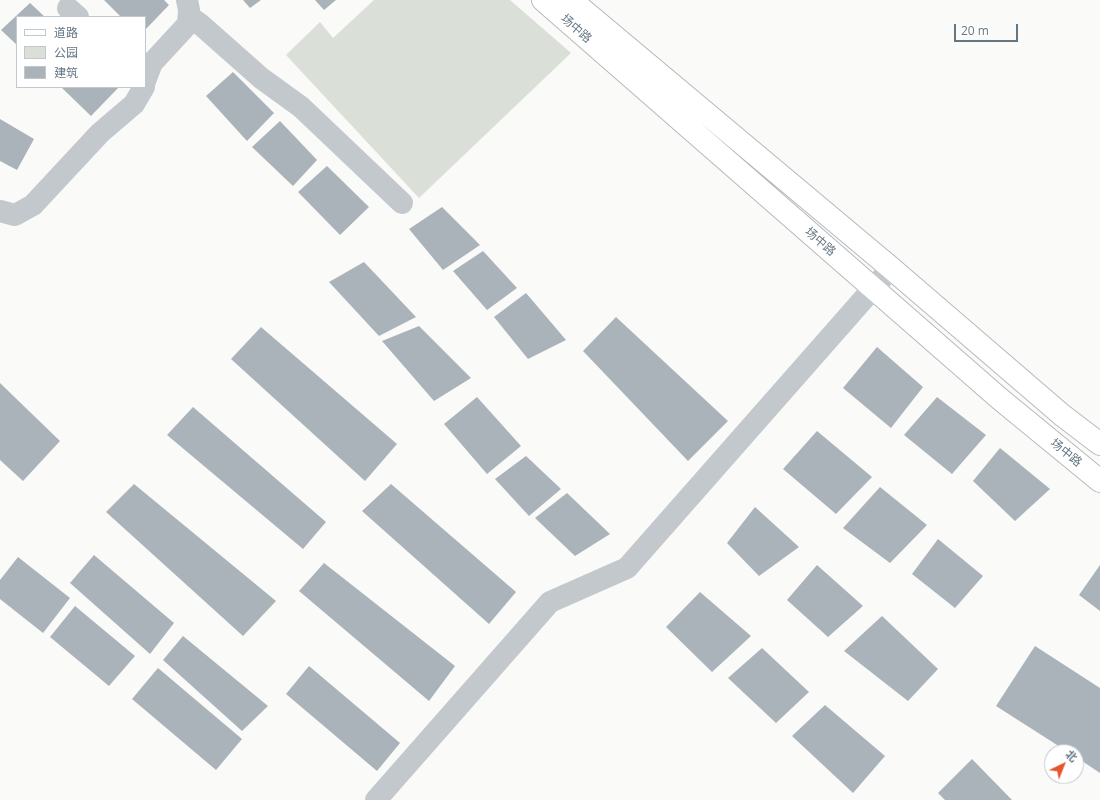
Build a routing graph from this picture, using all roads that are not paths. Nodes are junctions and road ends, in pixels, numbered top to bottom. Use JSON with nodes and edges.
{"nodes":[{"id":1,"x":543,"y":0,"type":"edge"},
{"id":2,"x":571,"y":0,"type":"edge"},
{"id":3,"x":188,"y":9,"type":"edge"},
{"id":4,"x":146,"y":77,"type":"edge"},
{"id":5,"x":141,"y":88,"type":"edge"},
{"id":6,"x":402,"y":203,"type":"dead end"},
{"id":7,"x":0,"y":211,"type":"edge"},
{"id":8,"x":891,"y":268,"type":"junction"},
{"id":9,"x":873,"y":289,"type":"junction"},
{"id":10,"x":1100,"y":444,"type":"edge"},
{"id":11,"x":1100,"y":481,"type":"edge"},
{"id":12,"x":376,"y":800,"type":"edge"}],
"edges":[{"from":1,"to":9,"type":"main road","name":"场中路"},
{"from":2,"to":8,"type":"main road","name":"场中路"},
{"from":3,"to":4,"type":"street"},
{"from":3,"to":6,"type":"street"},
{"from":5,"to":7,"type":"street"},
{"from":8,"to":9,"type":"street"},
{"from":8,"to":10,"type":"main road","name":"场中路"},
{"from":9,"to":11,"type":"main road","name":"场中路"},
{"from":9,"to":12,"type":"street"}]}
